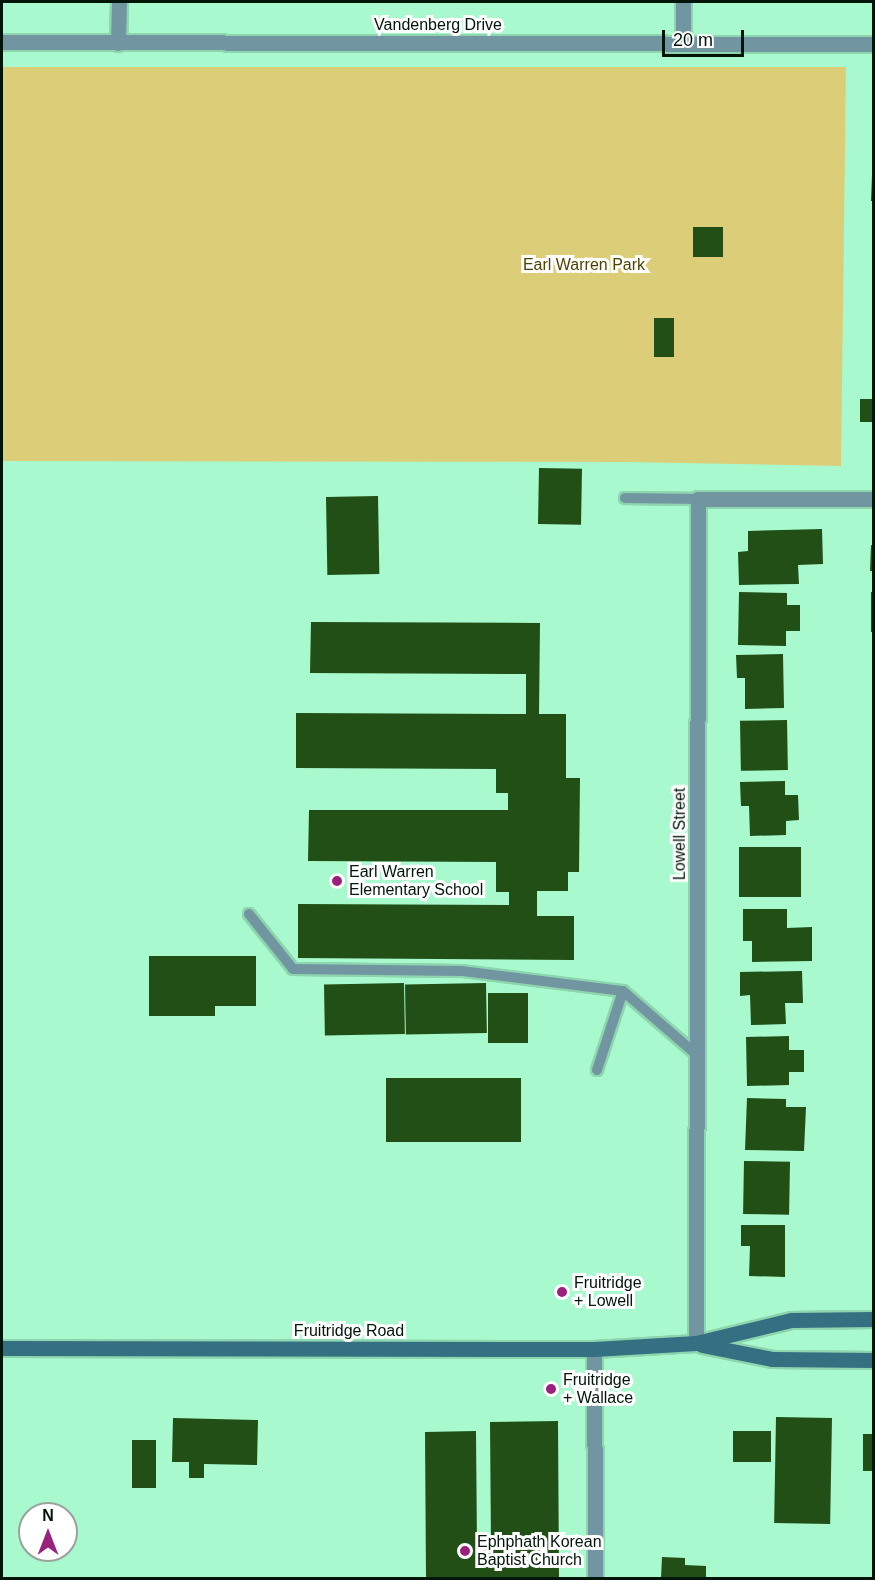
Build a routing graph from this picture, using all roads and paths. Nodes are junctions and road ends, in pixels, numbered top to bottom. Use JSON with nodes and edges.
{"nodes":[{"id":1,"x":119,"y":2,"type":"edge"},
{"id":2,"x":683,"y":2,"type":"edge"},
{"id":3,"x":2,"y":42,"type":"edge"},
{"id":4,"x":118,"y":42,"type":"junction"},
{"id":5,"x":683,"y":44,"type":"junction"},
{"id":6,"x":873,"y":44,"type":"edge"},
{"id":7,"x":625,"y":498,"type":"dead end"},
{"id":8,"x":698,"y":500,"type":"junction"},
{"id":9,"x":873,"y":500,"type":"edge"},
{"id":10,"x":249,"y":914,"type":"dead end"},
{"id":11,"x":623,"y":991,"type":"junction"},
{"id":12,"x":699,"y":1056,"type":"junction"},
{"id":13,"x":597,"y":1070,"type":"dead end"},
{"id":14,"x":873,"y":1318,"type":"edge"},
{"id":15,"x":696,"y":1343,"type":"junction"},
{"id":16,"x":2,"y":1348,"type":"edge"},
{"id":17,"x":594,"y":1349,"type":"junction"},
{"id":18,"x":873,"y":1360,"type":"edge"},
{"id":19,"x":595,"y":1578,"type":"edge"}],
"edges":[{"from":1,"to":4,"type":"street"},
{"from":2,"to":5,"type":"street"},
{"from":3,"to":4,"type":"street","name":"Vandenberg Drive"},
{"from":4,"to":5,"type":"street","name":"Vandenberg Drive"},
{"from":5,"to":6,"type":"street","name":"Vandenberg Drive"},
{"from":7,"to":8,"type":"lane"},
{"from":8,"to":9,"type":"street"},
{"from":8,"to":12,"type":"street","name":"Lowell Street"},
{"from":10,"to":11,"type":"lane"},
{"from":11,"to":12,"type":"lane"},
{"from":11,"to":13,"type":"lane"},
{"from":12,"to":15,"type":"street","name":"Lowell Street"},
{"from":14,"to":15,"type":"main road","name":"Fruitridge Road"},
{"from":15,"to":17,"type":"main road","name":"Fruitridge Road"},
{"from":15,"to":18,"type":"main road","name":"Fruitridge Road"},
{"from":16,"to":17,"type":"main road","name":"Fruitridge Road"},
{"from":17,"to":19,"type":"street"}]}
